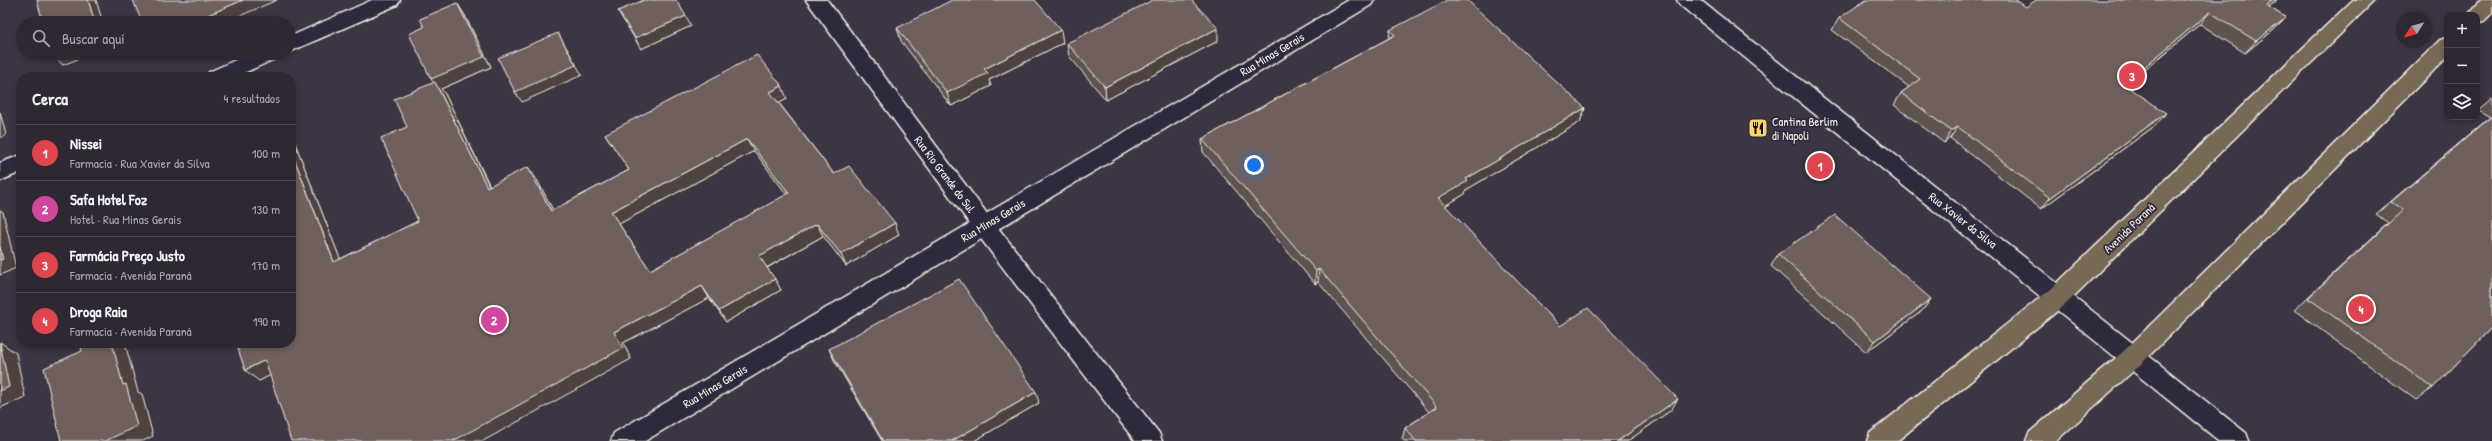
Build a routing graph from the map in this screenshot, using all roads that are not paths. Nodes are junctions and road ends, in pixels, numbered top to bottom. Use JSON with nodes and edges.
{"nodes":[{"id":1,"x":390,"y":0,"type":"edge"},
{"id":2,"x":816,"y":0,"type":"edge"},
{"id":3,"x":1364,"y":0,"type":"edge"},
{"id":4,"x":1687,"y":0,"type":"edge"},
{"id":5,"x":2365,"y":0,"type":"edge"},
{"id":6,"x":2492,"y":1,"type":"edge"},
{"id":7,"x":2480,"y":13,"type":"edge"},
{"id":8,"x":296,"y":42,"type":"edge"},
{"id":9,"x":2445,"y":48,"type":"edge"},
{"id":10,"x":254,"y":60,"type":"edge"},
{"id":11,"x":227,"y":72,"type":"edge"},
{"id":12,"x":16,"y":165,"type":"edge"},
{"id":13,"x":0,"y":172,"type":"edge"},
{"id":14,"x":983,"y":225,"type":"junction"},
{"id":15,"x":2059,"y":296,"type":"junction"},
{"id":16,"x":2133,"y":357,"type":"junction"},
{"id":17,"x":623,"y":441,"type":"edge"},
{"id":18,"x":1150,"y":441,"type":"edge"},
{"id":19,"x":1878,"y":441,"type":"edge"},
{"id":20,"x":2038,"y":441,"type":"edge"},
{"id":21,"x":2238,"y":441,"type":"edge"}],
"edges":[{"from":1,"to":8,"type":"street"},
{"from":2,"to":14,"type":"street","name":"Rua Rio Grande do Sul"},
{"from":3,"to":14,"type":"street","name":"Rua Minas Gerais"},
{"from":4,"to":15,"type":"street","name":"Rua Xavier da Silva"},
{"from":5,"to":15,"type":"main road","name":"Avenida Paraná"},
{"from":6,"to":7,"type":"main road"},
{"from":9,"to":16,"type":"main road"},
{"from":10,"to":11,"type":"street"},
{"from":12,"to":13,"type":"street"},
{"from":14,"to":17,"type":"street","name":"Rua Minas Gerais"},
{"from":14,"to":18,"type":"street","name":"Rua Rio Grande do Sul"},
{"from":15,"to":16,"type":"street","name":"Rua Xavier da Silva"},
{"from":15,"to":19,"type":"main road","name":"Avenida Paraná"},
{"from":16,"to":20,"type":"main road"},
{"from":16,"to":21,"type":"street","name":"Rua Xavier da Silva"}]}
